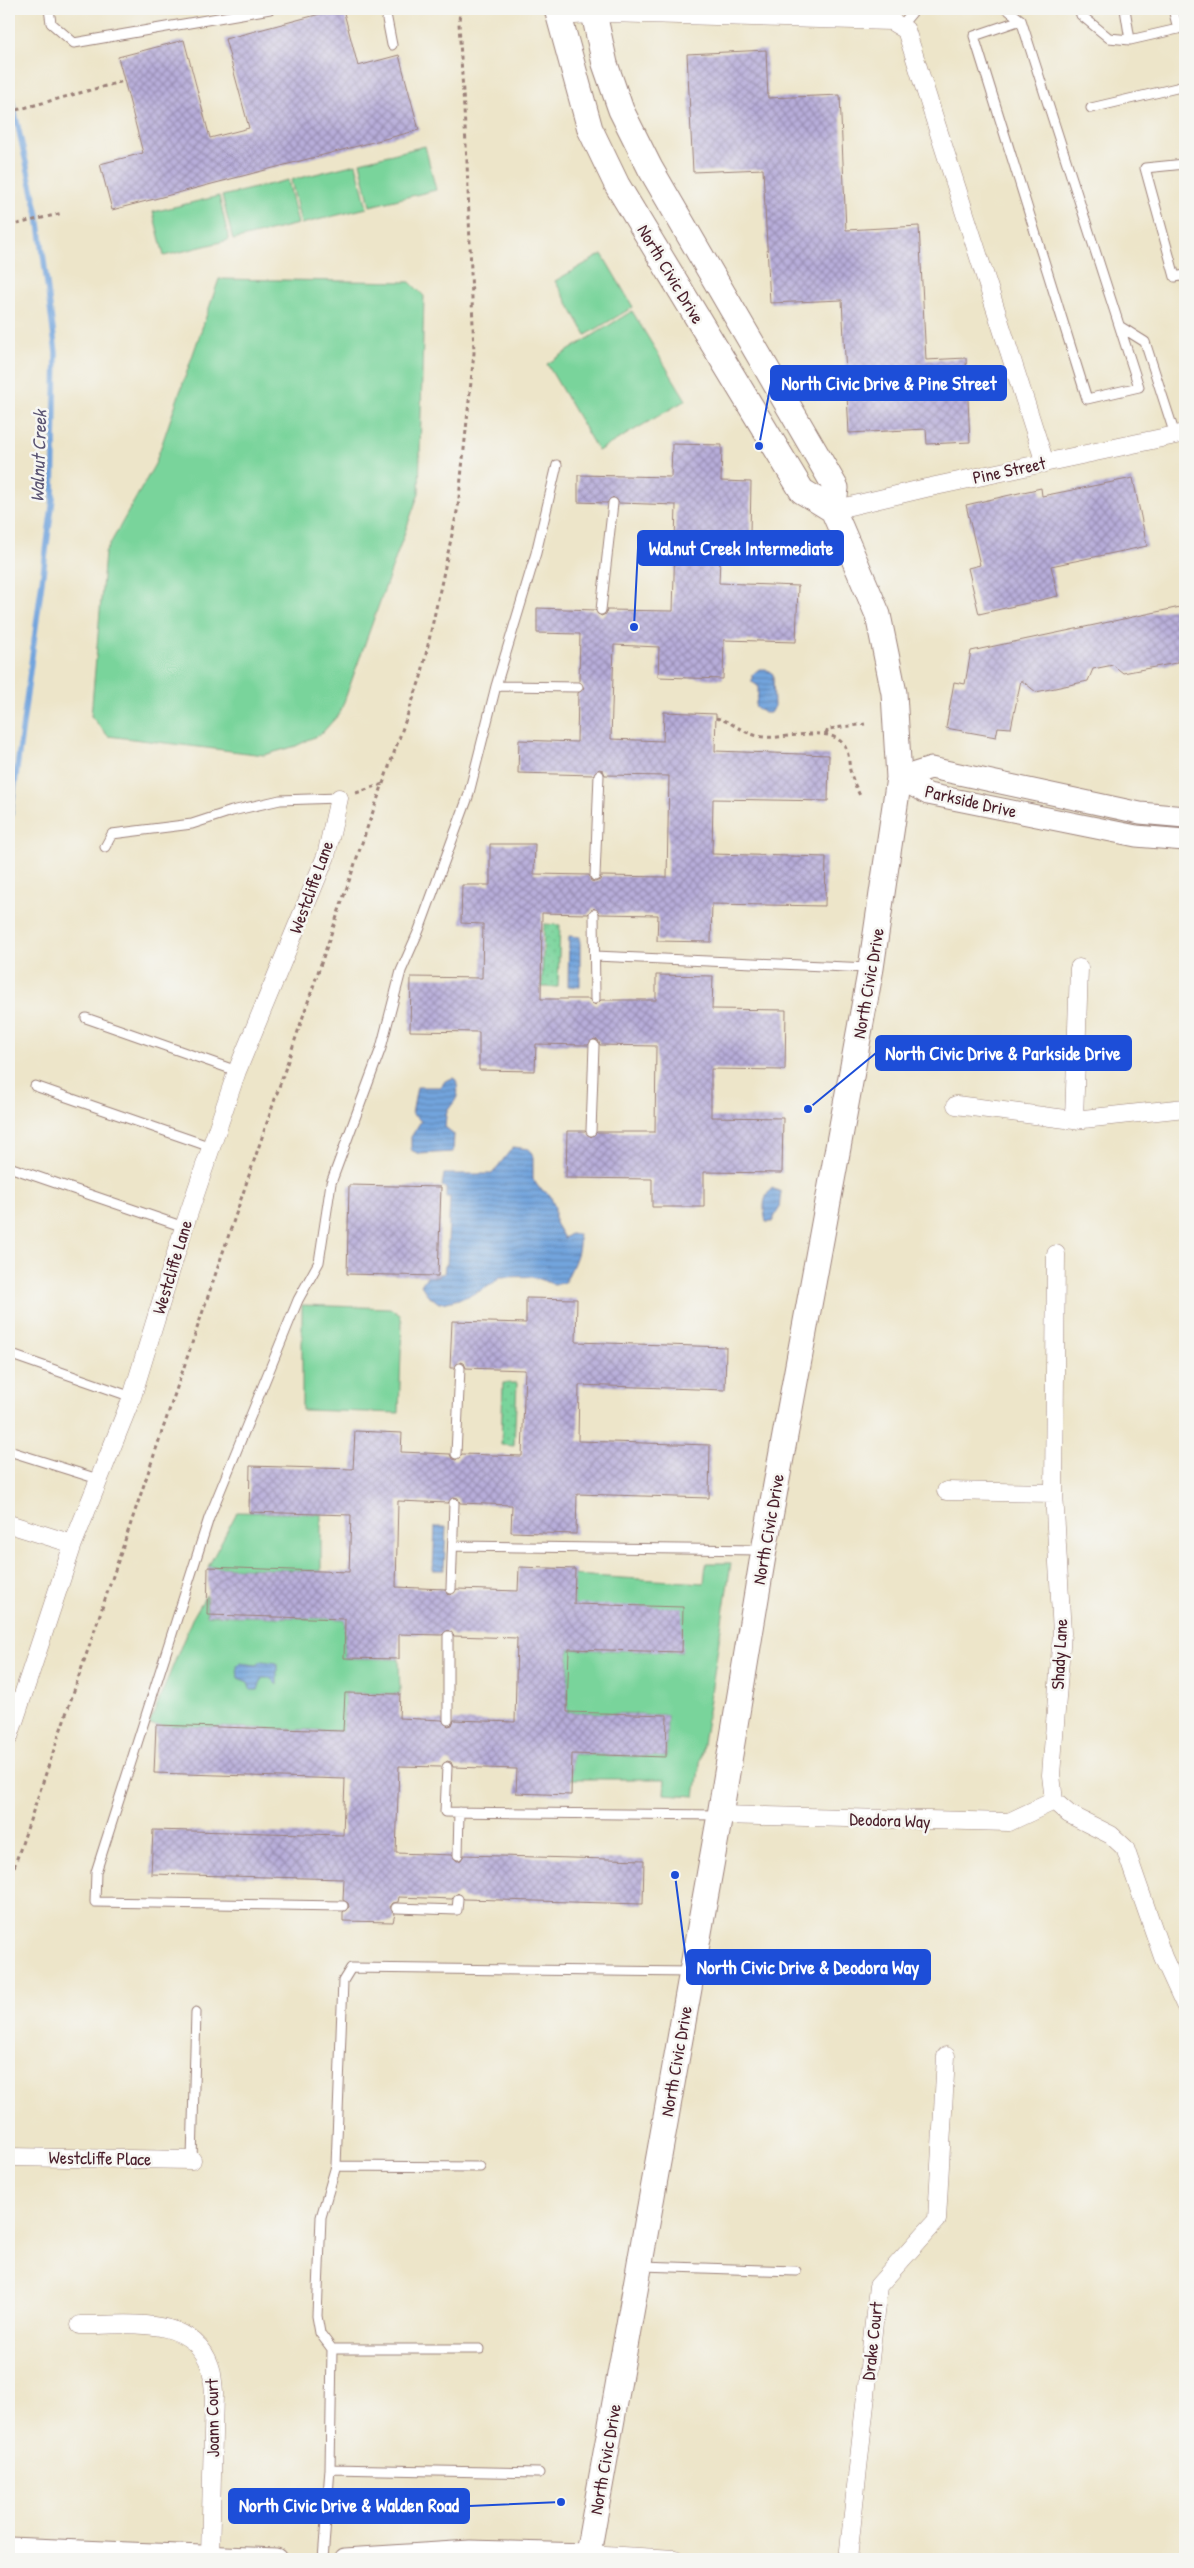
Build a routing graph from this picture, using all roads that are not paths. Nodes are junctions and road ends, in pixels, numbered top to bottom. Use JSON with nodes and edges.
{"nodes":[{"id":1,"x":49,"y":9,"type":"edge"},
{"id":2,"x":270,"y":9,"type":"edge"},
{"id":3,"x":385,"y":9,"type":"edge"},
{"id":4,"x":915,"y":9,"type":"edge"},
{"id":5,"x":1007,"y":9,"type":"edge"},
{"id":6,"x":1079,"y":9,"type":"edge"},
{"id":7,"x":1125,"y":9,"type":"edge"},
{"id":8,"x":1173,"y":9,"type":"edge"},
{"id":9,"x":593,"y":11,"type":"edge"},
{"id":10,"x":558,"y":12,"type":"edge"},
{"id":11,"x":1021,"y":20,"type":"junction"},
{"id":12,"x":900,"y":27,"type":"junction"},
{"id":13,"x":1182,"y":28,"type":"edge"},
{"id":14,"x":1130,"y":40,"type":"junction"},
{"id":15,"x":392,"y":45,"type":"dead end"},
{"id":16,"x":1185,"y":86,"type":"edge"},
{"id":17,"x":1090,"y":108,"type":"dead end"},
{"id":18,"x":1185,"y":164,"type":"edge"},
{"id":19,"x":1185,"y":275,"type":"edge"},
{"id":20,"x":1121,"y":327,"type":"junction"},
{"id":21,"x":1180,"y":434,"type":"edge"},
{"id":22,"x":1044,"y":463,"type":"junction"},
{"id":23,"x":557,"y":465,"type":"dead end"},
{"id":24,"x":613,"y":503,"type":"dead end"},
{"id":25,"x":833,"y":510,"type":"junction"},
{"id":26,"x":601,"y":610,"type":"dead end"},
{"id":27,"x":496,"y":686,"type":"junction"},
{"id":28,"x":578,"y":687,"type":"dead end"},
{"id":29,"x":599,"y":775,"type":"dead end"},
{"id":30,"x":899,"y":778,"type":"junction"},
{"id":31,"x":339,"y":798,"type":"joint"},
{"id":32,"x":1185,"y":817,"type":"edge"},
{"id":33,"x":1185,"y":840,"type":"edge"},
{"id":34,"x":105,"y":847,"type":"dead end"},
{"id":35,"x":595,"y":876,"type":"dead end"},
{"id":36,"x":594,"y":914,"type":"dead end"},
{"id":37,"x":595,"y":956,"type":"junction"},
{"id":38,"x":871,"y":968,"type":"junction"},
{"id":39,"x":1079,"y":968,"type":"dead end"},
{"id":40,"x":595,"y":1000,"type":"dead end"},
{"id":41,"x":86,"y":1018,"type":"dead end"},
{"id":42,"x":594,"y":1045,"type":"dead end"},
{"id":43,"x":237,"y":1071,"type":"junction"},
{"id":44,"x":35,"y":1086,"type":"dead end"},
{"id":45,"x":956,"y":1105,"type":"dead end"},
{"id":46,"x":1185,"y":1108,"type":"edge"},
{"id":47,"x":1074,"y":1120,"type":"junction"},
{"id":48,"x":591,"y":1132,"type":"dead end"},
{"id":49,"x":211,"y":1147,"type":"junction"},
{"id":50,"x":9,"y":1167,"type":"edge"},
{"id":51,"x":184,"y":1226,"type":"junction"},
{"id":52,"x":1056,"y":1254,"type":"dead end"},
{"id":53,"x":9,"y":1354,"type":"edge"},
{"id":54,"x":460,"y":1368,"type":"dead end"},
{"id":55,"x":132,"y":1397,"type":"junction"},
{"id":56,"x":9,"y":1452,"type":"edge"},
{"id":57,"x":456,"y":1454,"type":"dead end"},
{"id":58,"x":98,"y":1479,"type":"junction"},
{"id":59,"x":946,"y":1491,"type":"dead end"},
{"id":60,"x":1054,"y":1493,"type":"junction"},
{"id":61,"x":454,"y":1503,"type":"dead end"},
{"id":62,"x":9,"y":1524,"type":"edge"},
{"id":63,"x":72,"y":1544,"type":"junction"},
{"id":64,"x":453,"y":1546,"type":"junction"},
{"id":65,"x":764,"y":1550,"type":"junction"},
{"id":66,"x":451,"y":1589,"type":"dead end"},
{"id":67,"x":448,"y":1636,"type":"dead end"},
{"id":68,"x":448,"y":1720,"type":"dead end"},
{"id":69,"x":9,"y":1737,"type":"edge"},
{"id":70,"x":447,"y":1767,"type":"dead end"},
{"id":71,"x":1054,"y":1801,"type":"junction"},
{"id":72,"x":459,"y":1812,"type":"junction"},
{"id":73,"x":720,"y":1815,"type":"junction"},
{"id":74,"x":458,"y":1855,"type":"dead end"},
{"id":75,"x":458,"y":1899,"type":"dead end"},
{"id":76,"x":343,"y":1906,"type":"dead end"},
{"id":77,"x":396,"y":1908,"type":"dead end"},
{"id":78,"x":692,"y":1972,"type":"junction"},
{"id":79,"x":1185,"y":2005,"type":"edge"},
{"id":80,"x":196,"y":2012,"type":"dead end"},
{"id":81,"x":946,"y":2056,"type":"dead end"},
{"id":82,"x":9,"y":2157,"type":"edge"},
{"id":83,"x":192,"y":2160,"type":"joint"},
{"id":84,"x":336,"y":2166,"type":"junction"},
{"id":85,"x":480,"y":2167,"type":"dead end"},
{"id":86,"x":639,"y":2266,"type":"junction"},
{"id":87,"x":796,"y":2271,"type":"dead end"},
{"id":88,"x":80,"y":2325,"type":"dead end"},
{"id":89,"x":332,"y":2349,"type":"junction"},
{"id":90,"x":480,"y":2349,"type":"dead end"},
{"id":91,"x":330,"y":2469,"type":"junction"},
{"id":92,"x":539,"y":2473,"type":"dead end"},
{"id":93,"x":9,"y":2548,"type":"edge"},
{"id":94,"x":588,"y":2557,"type":"edge"},
{"id":95,"x":210,"y":2558,"type":"edge"},
{"id":96,"x":276,"y":2559,"type":"edge"},
{"id":97,"x":323,"y":2559,"type":"edge"},
{"id":98,"x":344,"y":2559,"type":"edge"},
{"id":99,"x":675,"y":2559,"type":"edge"},
{"id":100,"x":848,"y":2559,"type":"edge"}],
"edges":[{"from":1,"to":2,"type":"lane"},
{"from":3,"to":15,"type":"lane"},
{"from":4,"to":12,"type":"lane"},
{"from":5,"to":11,"type":"lane"},
{"from":6,"to":14,"type":"lane"},
{"from":7,"to":14,"type":"lane"},
{"from":8,"to":13,"type":"lane"},
{"from":9,"to":10,"type":"street"},
{"from":9,"to":12,"type":"street"},
{"from":9,"to":25,"type":"main road","name":"North Civic Drive"},
{"from":10,"to":25,"type":"main road","name":"North Civic Drive"},
{"from":11,"to":20,"type":"lane"},
{"from":11,"to":20,"type":"lane"},
{"from":12,"to":22,"type":"street"},
{"from":13,"to":14,"type":"lane"},
{"from":16,"to":17,"type":"lane"},
{"from":18,"to":19,"type":"lane"},
{"from":20,"to":21,"type":"lane"},
{"from":21,"to":22,"type":"street","name":"Pine Street"},
{"from":22,"to":25,"type":"street","name":"Pine Street"},
{"from":23,"to":27,"type":"lane"},
{"from":24,"to":26,"type":"lane"},
{"from":25,"to":30,"type":"main road","name":"North Civic Drive"},
{"from":27,"to":28,"type":"lane"},
{"from":27,"to":76,"type":"lane"},
{"from":29,"to":35,"type":"lane"},
{"from":30,"to":32,"type":"street","name":"Parkside Drive"},
{"from":30,"to":33,"type":"street","name":"Parkside Drive"},
{"from":30,"to":38,"type":"main road","name":"North Civic Drive"},
{"from":31,"to":34,"type":"lane"},
{"from":31,"to":43,"type":"street","name":"Westcliffe Lane"},
{"from":36,"to":37,"type":"lane"},
{"from":37,"to":38,"type":"lane"},
{"from":37,"to":40,"type":"lane"},
{"from":38,"to":65,"type":"main road","name":"North Civic Drive"},
{"from":39,"to":47,"type":"street"},
{"from":41,"to":43,"type":"lane"},
{"from":42,"to":48,"type":"lane"},
{"from":43,"to":49,"type":"street","name":"Westcliffe Lane"},
{"from":44,"to":49,"type":"lane"},
{"from":45,"to":47,"type":"street"},
{"from":46,"to":47,"type":"street"},
{"from":49,"to":51,"type":"street","name":"Westcliffe Lane"},
{"from":50,"to":51,"type":"lane"},
{"from":51,"to":55,"type":"street","name":"Westcliffe Lane"},
{"from":52,"to":60,"type":"street","name":"Shady Lane"},
{"from":53,"to":55,"type":"lane"},
{"from":54,"to":57,"type":"lane"},
{"from":55,"to":58,"type":"street","name":"Westcliffe Lane"},
{"from":56,"to":58,"type":"lane"},
{"from":58,"to":63,"type":"street","name":"Westcliffe Lane"},
{"from":59,"to":60,"type":"street"},
{"from":60,"to":71,"type":"street","name":"Shady Lane"},
{"from":61,"to":64,"type":"lane"},
{"from":62,"to":63,"type":"street"},
{"from":63,"to":69,"type":"street","name":"Westcliffe Lane"},
{"from":64,"to":65,"type":"lane"},
{"from":64,"to":66,"type":"lane"},
{"from":65,"to":73,"type":"main road","name":"North Civic Drive"},
{"from":67,"to":68,"type":"lane"},
{"from":70,"to":72,"type":"lane"},
{"from":71,"to":73,"type":"street","name":"Deodora Way"},
{"from":71,"to":79,"type":"street"},
{"from":72,"to":73,"type":"lane"},
{"from":72,"to":74,"type":"lane"},
{"from":73,"to":78,"type":"main road","name":"North Civic Drive"},
{"from":75,"to":77,"type":"lane"},
{"from":78,"to":84,"type":"lane"},
{"from":78,"to":86,"type":"main road","name":"North Civic Drive"},
{"from":80,"to":83,"type":"lane"},
{"from":81,"to":100,"type":"street","name":"Drake Court"},
{"from":82,"to":83,"type":"street","name":"Westcliffe Place"},
{"from":84,"to":85,"type":"lane"},
{"from":84,"to":89,"type":"lane"},
{"from":86,"to":87,"type":"lane"},
{"from":86,"to":94,"type":"main road","name":"North Civic Drive"},
{"from":88,"to":95,"type":"street","name":"Joann Court"},
{"from":89,"to":90,"type":"lane"},
{"from":89,"to":91,"type":"lane"},
{"from":91,"to":92,"type":"lane"},
{"from":91,"to":97,"type":"lane"},
{"from":93,"to":95,"type":"street"},
{"from":94,"to":98,"type":"street"},
{"from":94,"to":99,"type":"street"},
{"from":95,"to":96,"type":"street"}]}
